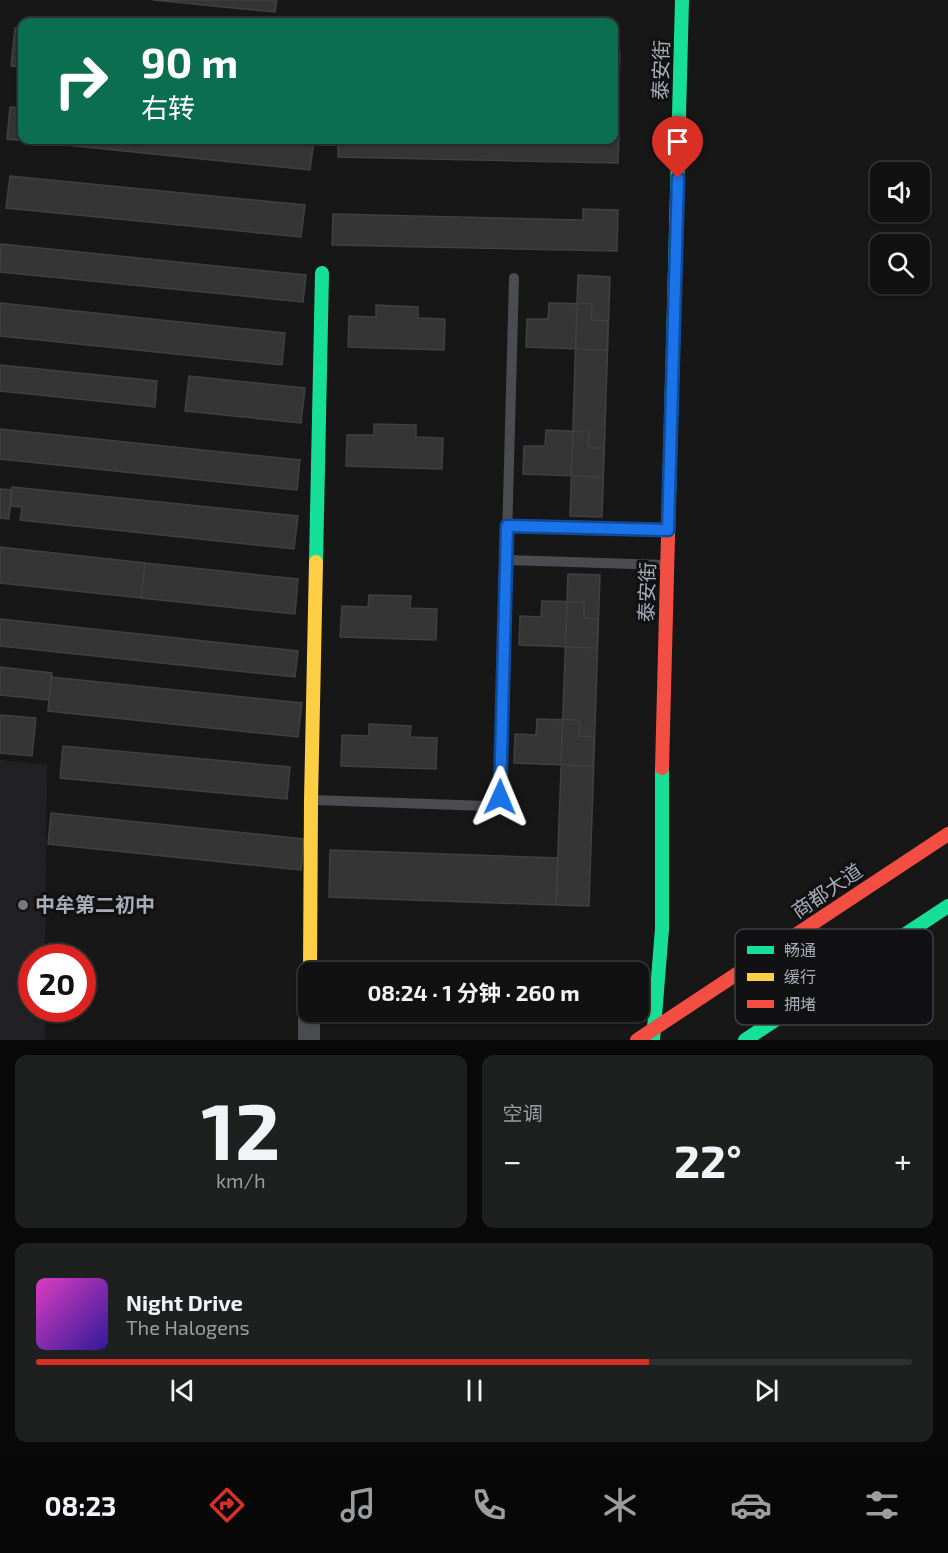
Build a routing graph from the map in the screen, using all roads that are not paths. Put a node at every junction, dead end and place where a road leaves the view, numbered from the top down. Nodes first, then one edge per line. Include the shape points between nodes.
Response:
1 (682, 0) edge
2 (322, 273) dead end
3 (514, 279) dead end
4 (507, 526) junction
5 (668, 530) junction
6 (507, 560) junction
7 (667, 565) junction
8 (311, 800) junction
9 (948, 834) edge
10 (948, 906) edge
11 (808, 929) edge
12 (913, 929) edge
13 (310, 962) edge
14 (735, 978) edge
15 (309, 1022) edge
16 (768, 1025) edge
17 (653, 1034) edge
18 (309, 1040) edge
19 (637, 1040) edge
20 (745, 1040) edge

1 - 5 main road, 泰安街
2 - 8 main road
3 - 4 lane
4 - 5 lane
4 - 6 lane
5 - 7 main road, 泰安街
6 - 7 lane
6 - 8 lane via 500,797 487,806
7 - 17 main road, 泰安街 via 662,929
8 - 13 main road
9 - 11 main road, 商都大道
10 - 12 main road
14 - 17 main road, 商都大道
15 - 18 street
16 - 20 main road
17 - 19 main road, 商都大道

